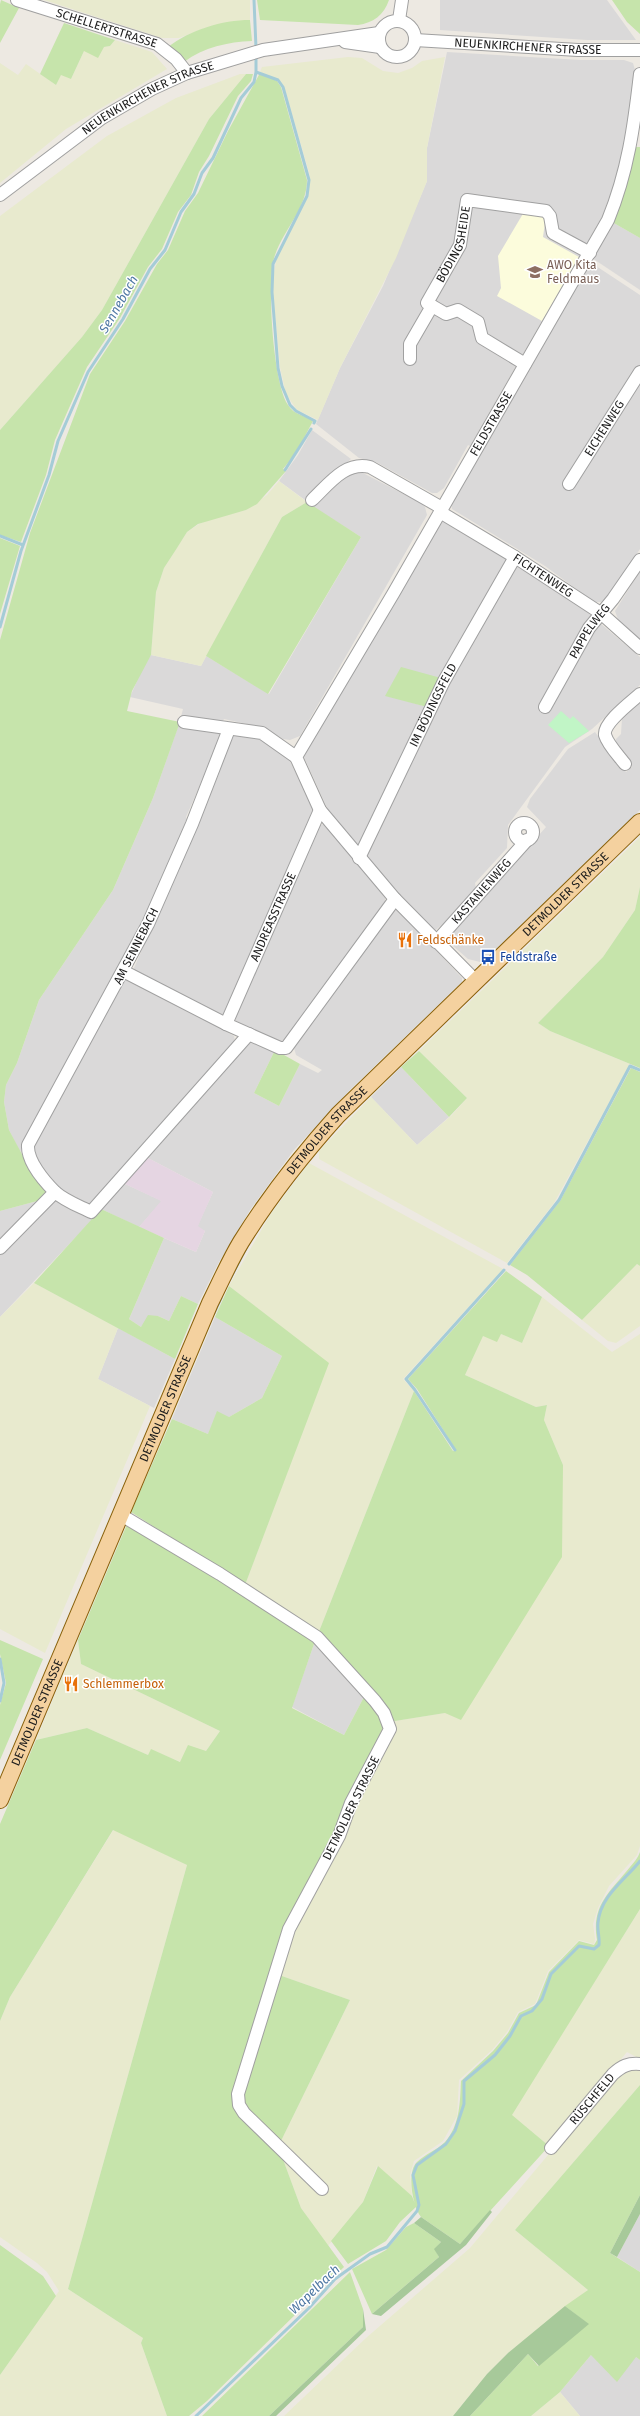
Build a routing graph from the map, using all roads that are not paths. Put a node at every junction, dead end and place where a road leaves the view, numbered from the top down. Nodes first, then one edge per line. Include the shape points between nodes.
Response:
1 (17, 0) edge
2 (402, 0) edge
3 (399, 20) junction
4 (379, 33) junction
5 (415, 40) junction
6 (316, 41) junction
7 (380, 47) junction
8 (640, 50) edge
9 (186, 73) junction
10 (640, 74) edge
11 (0, 195) edge
12 (590, 253) junction
13 (432, 306) junction
14 (410, 359) dead end
15 (526, 364) junction
16 (640, 372) edge
17 (569, 484) dead end
18 (312, 500) dead end
19 (441, 510) junction
20 (515, 557) junction
21 (640, 560) edge
22 (602, 614) junction
23 (640, 648) edge
24 (640, 694) edge
25 (545, 707) dead end
26 (184, 722) dead end
27 (229, 730) junction
28 (296, 756) junction
29 (625, 764) dead end
30 (320, 810) junction
31 (640, 822) edge
32 (527, 840) dead end
33 (359, 858) junction
34 (395, 899) junction
35 (436, 942) junction
36 (124, 971) junction
37 (476, 981) junction
38 (226, 1024) junction
39 (249, 1034) junction
40 (55, 1192) junction
41 (0, 1248) edge
42 (121, 1515) junction
43 (0, 1800) edge
44 (640, 2064) edge
45 (551, 2148) dead end
46 (322, 2188) dead end

1 - 9 street, SCHELLERTSTRASSE via 157,44 176,59
2 - 3 street
3 - 4 street via 387,23
3 - 5 street via 414,31
4 - 6 street, NEUENKIRCHENER STRASSE
4 - 7 street
5 - 7 street via 408,54 400,57 385,54
5 - 8 street, NEUENKIRCHENER STRASSE via 578,50
6 - 7 street, NEUENKIRCHENER STRASSE via 350,42
6 - 9 street, NEUENKIRCHENER STRASSE via 250,53
9 - 11 street, NEUENKIRCHENER STRASSE via 102,118
10 - 12 street, FELDSTRASSE via 633,136 626,170 608,220
12 - 13 street, BÖDINGSHEIDE via 553,233 550,216 546,211 467,200 460,245 427,303
12 - 15 street, FELDSTRASSE
13 - 14 street, BÖDINGSHEIDE via 410,344
13 - 15 street via 446,314 458,310 478,322 482,338
15 - 19 street, FELDSTRASSE
16 - 17 street, EICHENWEG
18 - 19 street, FICHTENWEG via 348,467 359,464 370,467
19 - 20 street, FICHTENWEG
19 - 28 street, FELDSTRASSE
20 - 22 street, FICHTENWEG
20 - 33 street, IM BÖDINGSFELD via 444,681
21 - 22 street, PAPPELWEG
22 - 23 street, FICHTENWEG
22 - 25 street, PAPPELWEG via 589,628
24 - 29 street via 608,724 605,731 606,737
26 - 27 street
27 - 28 street via 262,733
27 - 36 street, AM SENNEBACH via 192,824 148,924
28 - 30 street
30 - 33 street
30 - 38 street, ANDREASSTRASSE
31 - 37 main road, DETMOLDER STRASSE
32 - 35 street, KASTANIENWEG
33 - 34 street
34 - 35 street
34 - 39 street via 291,1044 286,1048 280,1048
35 - 37 street
36 - 38 street
36 - 40 street, AM SENNEBACH via 28,1145 32,1163
37 - 42 main road, DETMOLDER STRASSE via 338,1116 303,1154 264,1206 240,1244 210,1302
38 - 39 street
39 - 40 street, AM SENNEBACH via 91,1212
40 - 41 street
42 - 43 main road, DETMOLDER STRASSE
42 - 46 street, DETMOLDER STRASSE via 220,1574 317,1638 375,1701 388,1721 390,1729 351,1803 339,1836 289,1929 238,2094 239,2105 244,2113
44 - 45 street, RÜSCHFELD via 622,2066 613,2074

